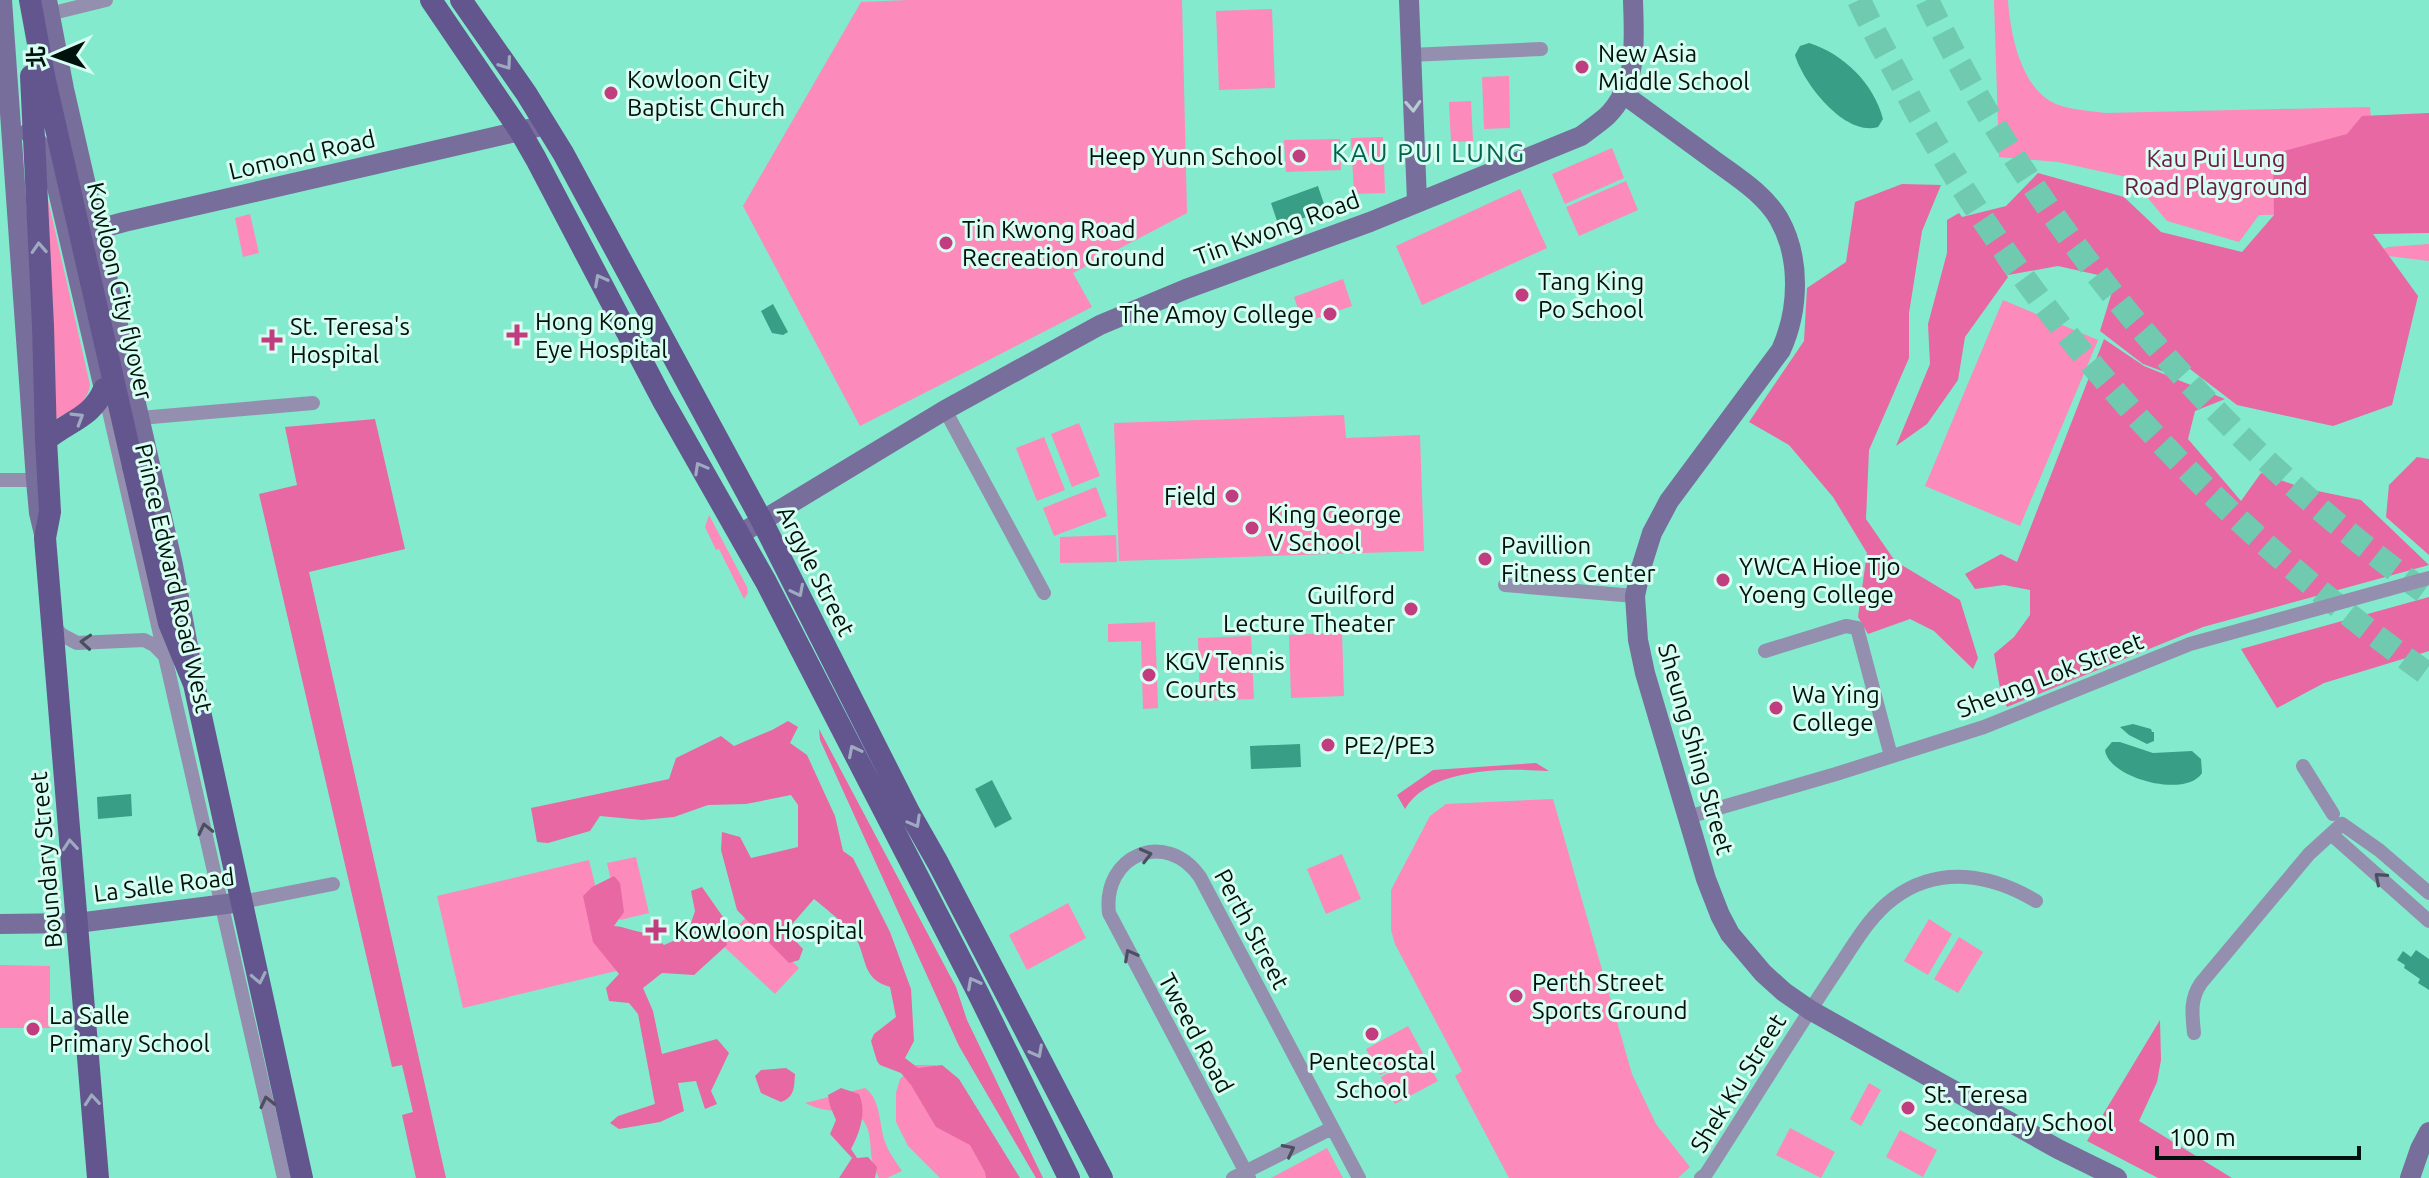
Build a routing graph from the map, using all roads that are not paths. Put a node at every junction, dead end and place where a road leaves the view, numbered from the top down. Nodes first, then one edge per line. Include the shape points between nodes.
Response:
1 (21, 0) edge
2 (30, 0) edge
3 (106, 0) edge
4 (431, 0) edge
5 (461, 0) edge
6 (1409, 0) edge
7 (1633, 0) edge
8 (48, 7) edge
9 (2, 9) edge
10 (1541, 49) dead end
11 (1410, 55) junction
12 (64, 89) junction
13 (1622, 93) junction
14 (11, 111) junction
15 (546, 125) junction
16 (520, 131) junction
17 (30, 133) junction
18 (1417, 201) junction
19 (97, 231) junction
20 (69, 237) junction
21 (104, 389) junction
22 (313, 403) dead end
23 (945, 410) junction
24 (140, 418) junction
25 (46, 440) junction
26 (0, 480) edge
27 (36, 480) junction
28 (762, 521) junction
29 (740, 534) junction
30 (45, 538) junction
31 (2429, 578) edge
32 (1505, 585) dead end
33 (1044, 593) dead end
34 (1635, 596) junction
35 (52, 625) junction
36 (1765, 651) dead end
37 (165, 655) junction
38 (194, 684) junction
39 (1891, 756) junction
40 (2303, 766) dead end
41 (1688, 817) junction
42 (2335, 824) junction
43 (333, 884) dead end
44 (2429, 893) edge
45 (2036, 901) dead end
46 (232, 904) junction
47 (1109, 913) joint
48 (2429, 921) edge
49 (77, 923) junction
50 (0, 924) edge
51 (1810, 1010) junction
52 (2194, 1033) dead end
53 (1332, 1128) junction
54 (2429, 1132) edge
55 (1242, 1176) edge
56 (98, 1178) edge
57 (284, 1178) edge
58 (302, 1178) edge
59 (1069, 1178) edge
60 (1102, 1178) edge
61 (1359, 1178) edge
62 (1701, 1178) edge
63 (2117, 1178) edge
64 (2410, 1178) edge

25 -> 1 main road, bridge via 31,76
2 - 38 main road, Kowloon City flyover, bridge via 169,623
3 - 8 street
4 - 16 main road, Argyle Street
5 -> 15 main road, Argyle Street
6 - 11 street
7 - 13 street, Tin Kwong Road via 1633,66
8 - 12 street, Prince Edward Road West
9 - 14 street
10 - 11 street
11 -> 18 street
12 - 17 street via 59,126 44,135
12 - 19 street, Prince Edward Road West
13 - 18 street, Tin Kwong Road via 1608,115 1581,136
13 - 34 street, Sheung Shing Street via 1771,208 1788,242 1794,294 1781,350 1660,516
14 - 17 street, Prince Edward Road West
14 - 27 street, Boundary Street
15 - 16 street, Lomond Road
15 - 28 main road, Argyle Street
16 - 19 street, Lomond Road
29 -> 16 main road, Argyle Street
17 - 20 street, Prince Edward Road West via 48,156
18 - 23 street, Tin Kwong Road via 1122,314
19 - 20 street, Lomond Road
19 - 24 street, Prince Edward Road West
20 - 21 street, Prince Edward Road West
25 -> 21 main road via 86,415
21 - 37 street, Prince Edward Road West
22 - 24 street
23 - 28 street, Tin Kwong Road
23 - 33 street
24 - 38 street, Prince Edward Road West
25 - 30 main road, Boundary Street via 50,512
26 - 27 street
27 - 30 street, Boundary Street
28 - 29 street, Tin Kwong Road
28 -> 60 main road, Argyle Street
59 -> 29 main road, Argyle Street
30 - 35 main road, Boundary Street
31 - 39 street, Sheung Lok Street via 2190,644 1984,727
32 - 34 street
34 - 41 street, Sheung Shing Street via 1640,654
37 -> 35 street via 144,640 77,643
49 -> 35 main road, Boundary Street
36 - 39 street via 1846,626 1857,628
46 -> 37 street, Prince Edward Road West
38 - 46 main road, Prince Edward Road West
39 - 41 street, Sheung Lok Street
40 - 42 street
41 - 51 street, Sheung Shing Street via 1730,934 1763,973
42 - 44 street via 2379,850
48 -> 42 street
42 - 52 street via 2194,993
43 - 46 street, La Salle Road
45 - 51 street, Shek Ku Street via 1980,878 1936,878 1919,884 1875,914
46 - 49 street, La Salle Road
57 -> 46 street, Prince Edward Road West
46 -> 58 main road, Prince Edward Road West
47 -> 53 street, Perth Street via 1113,878 1129,860 1151,852 1174,855 1194,868
55 -> 47 street, Tweed Road
49 - 50 street, La Salle Road
56 -> 49 main road, Boundary Street
51 - 62 street, Shek Ku Street
51 - 63 street, Sheung Shing Street
55 -> 53 street
53 - 61 street, Perth Street
54 - 64 street

